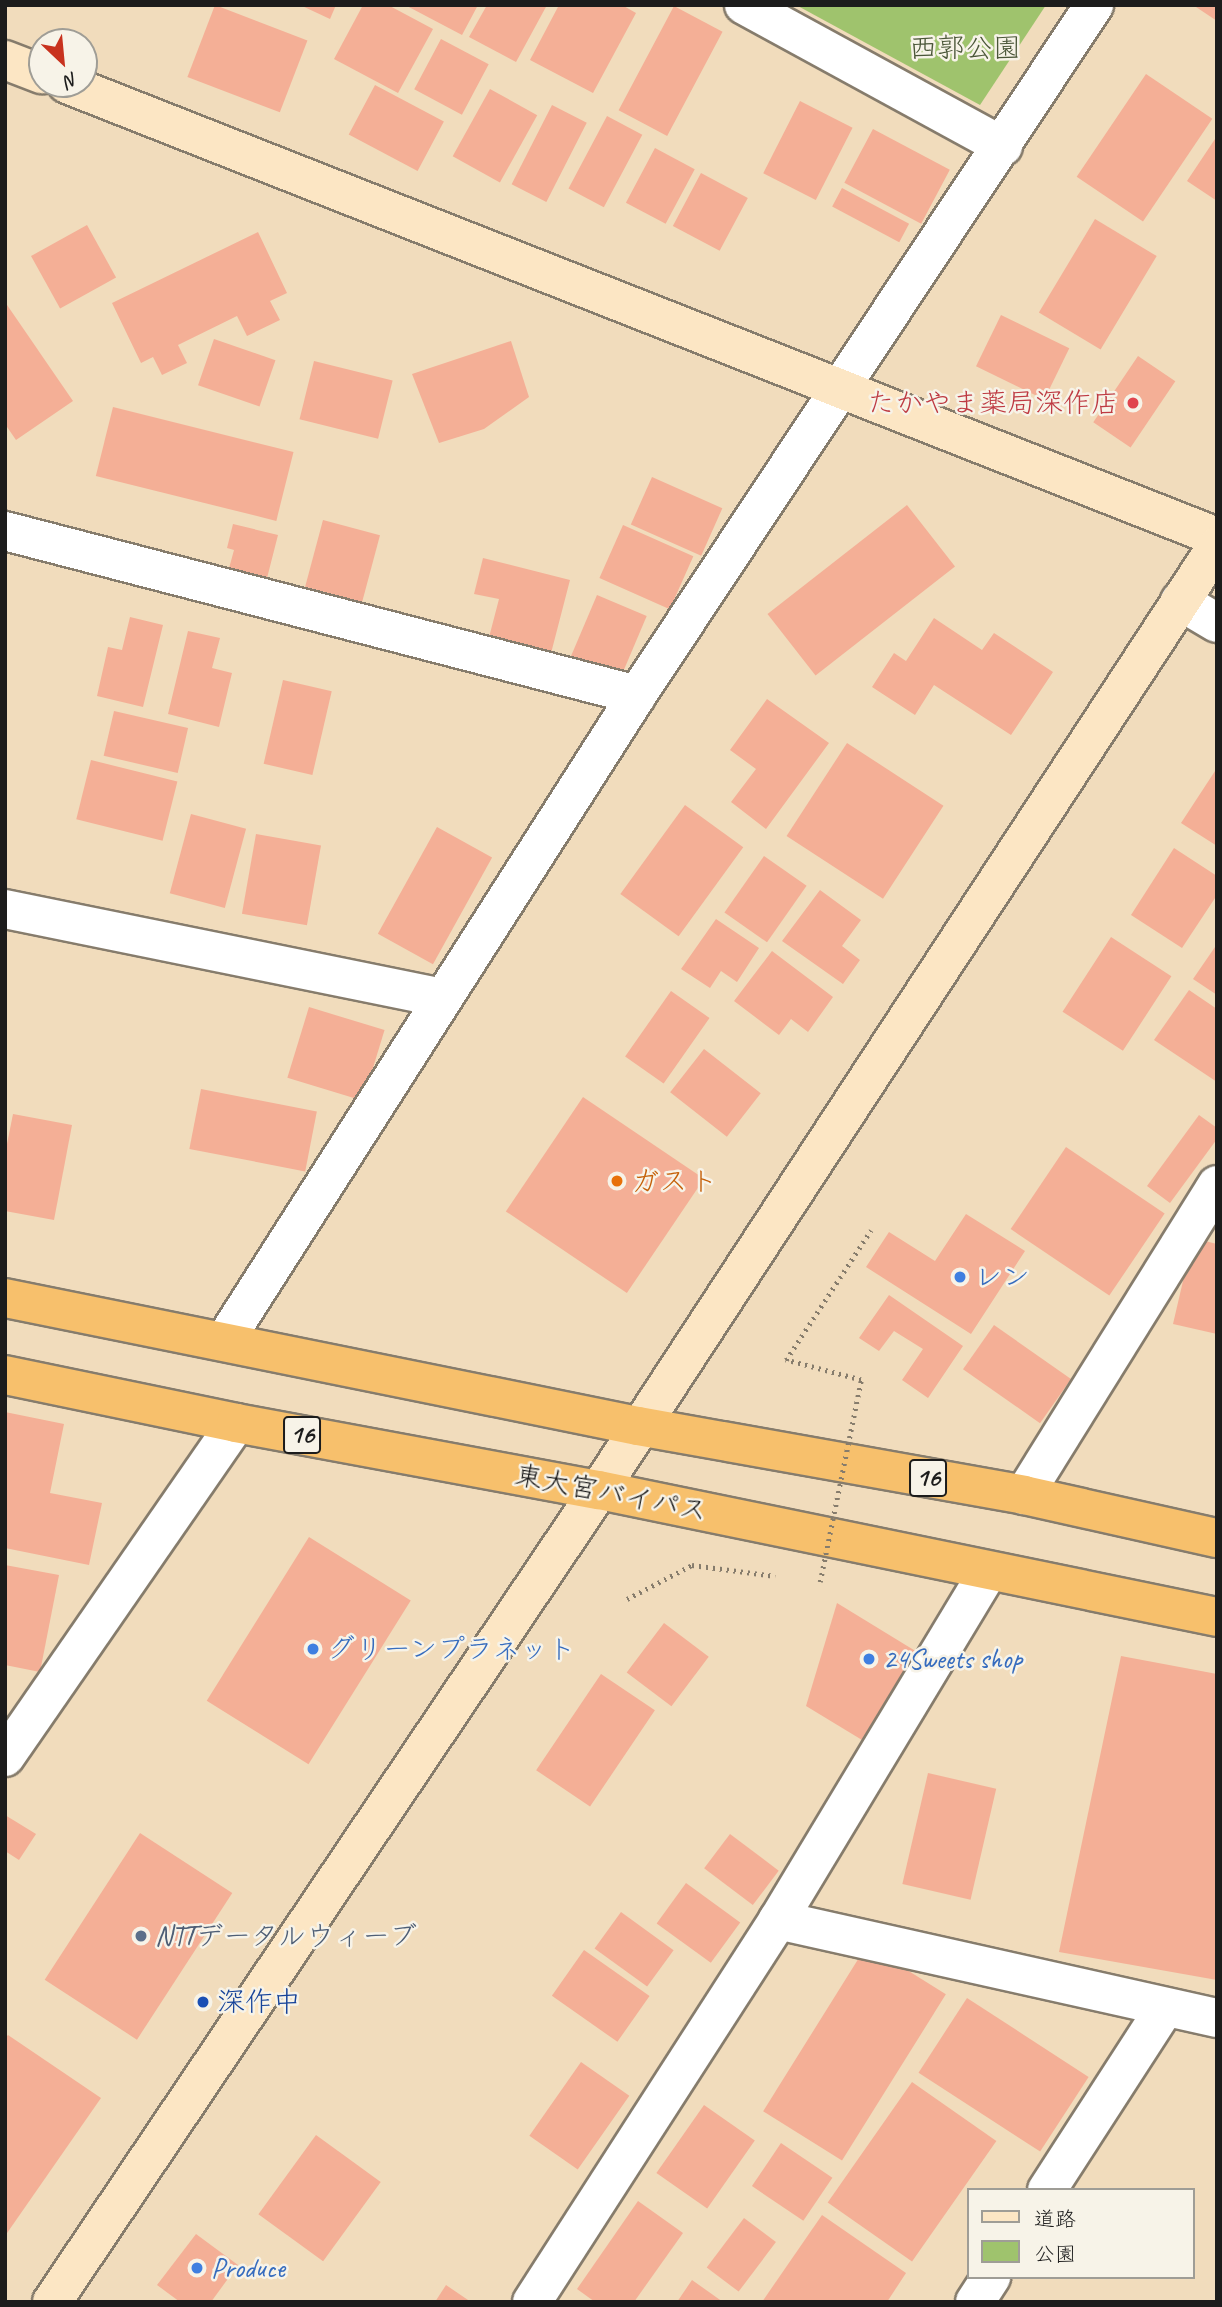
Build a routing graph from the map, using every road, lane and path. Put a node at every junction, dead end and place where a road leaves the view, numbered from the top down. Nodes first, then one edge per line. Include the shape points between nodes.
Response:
1 (744, 5) edge
2 (1094, 5) edge
3 (5, 60) edge
4 (28, 69) edge
5 (98, 96) edge
6 (1003, 146) junction
7 (841, 389) junction
8 (5, 531) edge
9 (1217, 537) edge
10 (1217, 546) edge
11 (1180, 601) junction
12 (1217, 623) edge
13 (637, 695) junction
14 (5, 908) edge
15 (442, 998) junction
16 (1217, 1185) edge
17 (1207, 1220) edge
18 (871, 1230) dead end
19 (5, 1298) edge
20 (225, 1340) junction
21 (5, 1375) edge
22 (236, 1423) junction
23 (638, 1426) junction
24 (599, 1490) junction
25 (1024, 1495) junction
26 (1217, 1538) edge
27 (988, 1572) junction
28 (781, 1577) dead end
29 (807, 1580) dead end
30 (627, 1599) dead end
31 (1217, 1617) edge
32 (10, 1740) edge
33 (778, 1920) junction
34 (1164, 2009) junction
35 (1217, 2018) edge
36 (1048, 2188) edge
37 (990, 2279) edge
38 (52, 2302) edge
39 (532, 2302) edge
40 (975, 2302) edge

1 - 6 street
2 - 6 street
3 - 4 street
5 - 7 street
6 - 7 street
7 - 9 street
7 - 13 street
8 - 13 street
10 - 11 street
11 - 12 street
11 - 23 street
13 - 15 street
14 - 15 street
15 - 20 street
16 - 17 street
17 - 25 street
18 - 29 path, bridge via 786,1360 861,1380 820,1582
19 - 20 highway, 16
20 - 23 highway, 16
21 - 22 highway, 東大宮バイパス / 16
22 - 24 highway, 東大宮バイパス / 16
22 - 32 street
23 - 24 street
23 - 25 highway, 16
24 - 27 highway, 東大宮バイパス / 16
24 - 38 street
25 - 26 highway, 16
27 - 31 highway, 東大宮バイパス / 16
27 - 33 street
28 - 30 path via 692,1565
33 - 34 street
33 - 39 street
34 - 35 street
34 - 36 street
37 - 40 street

